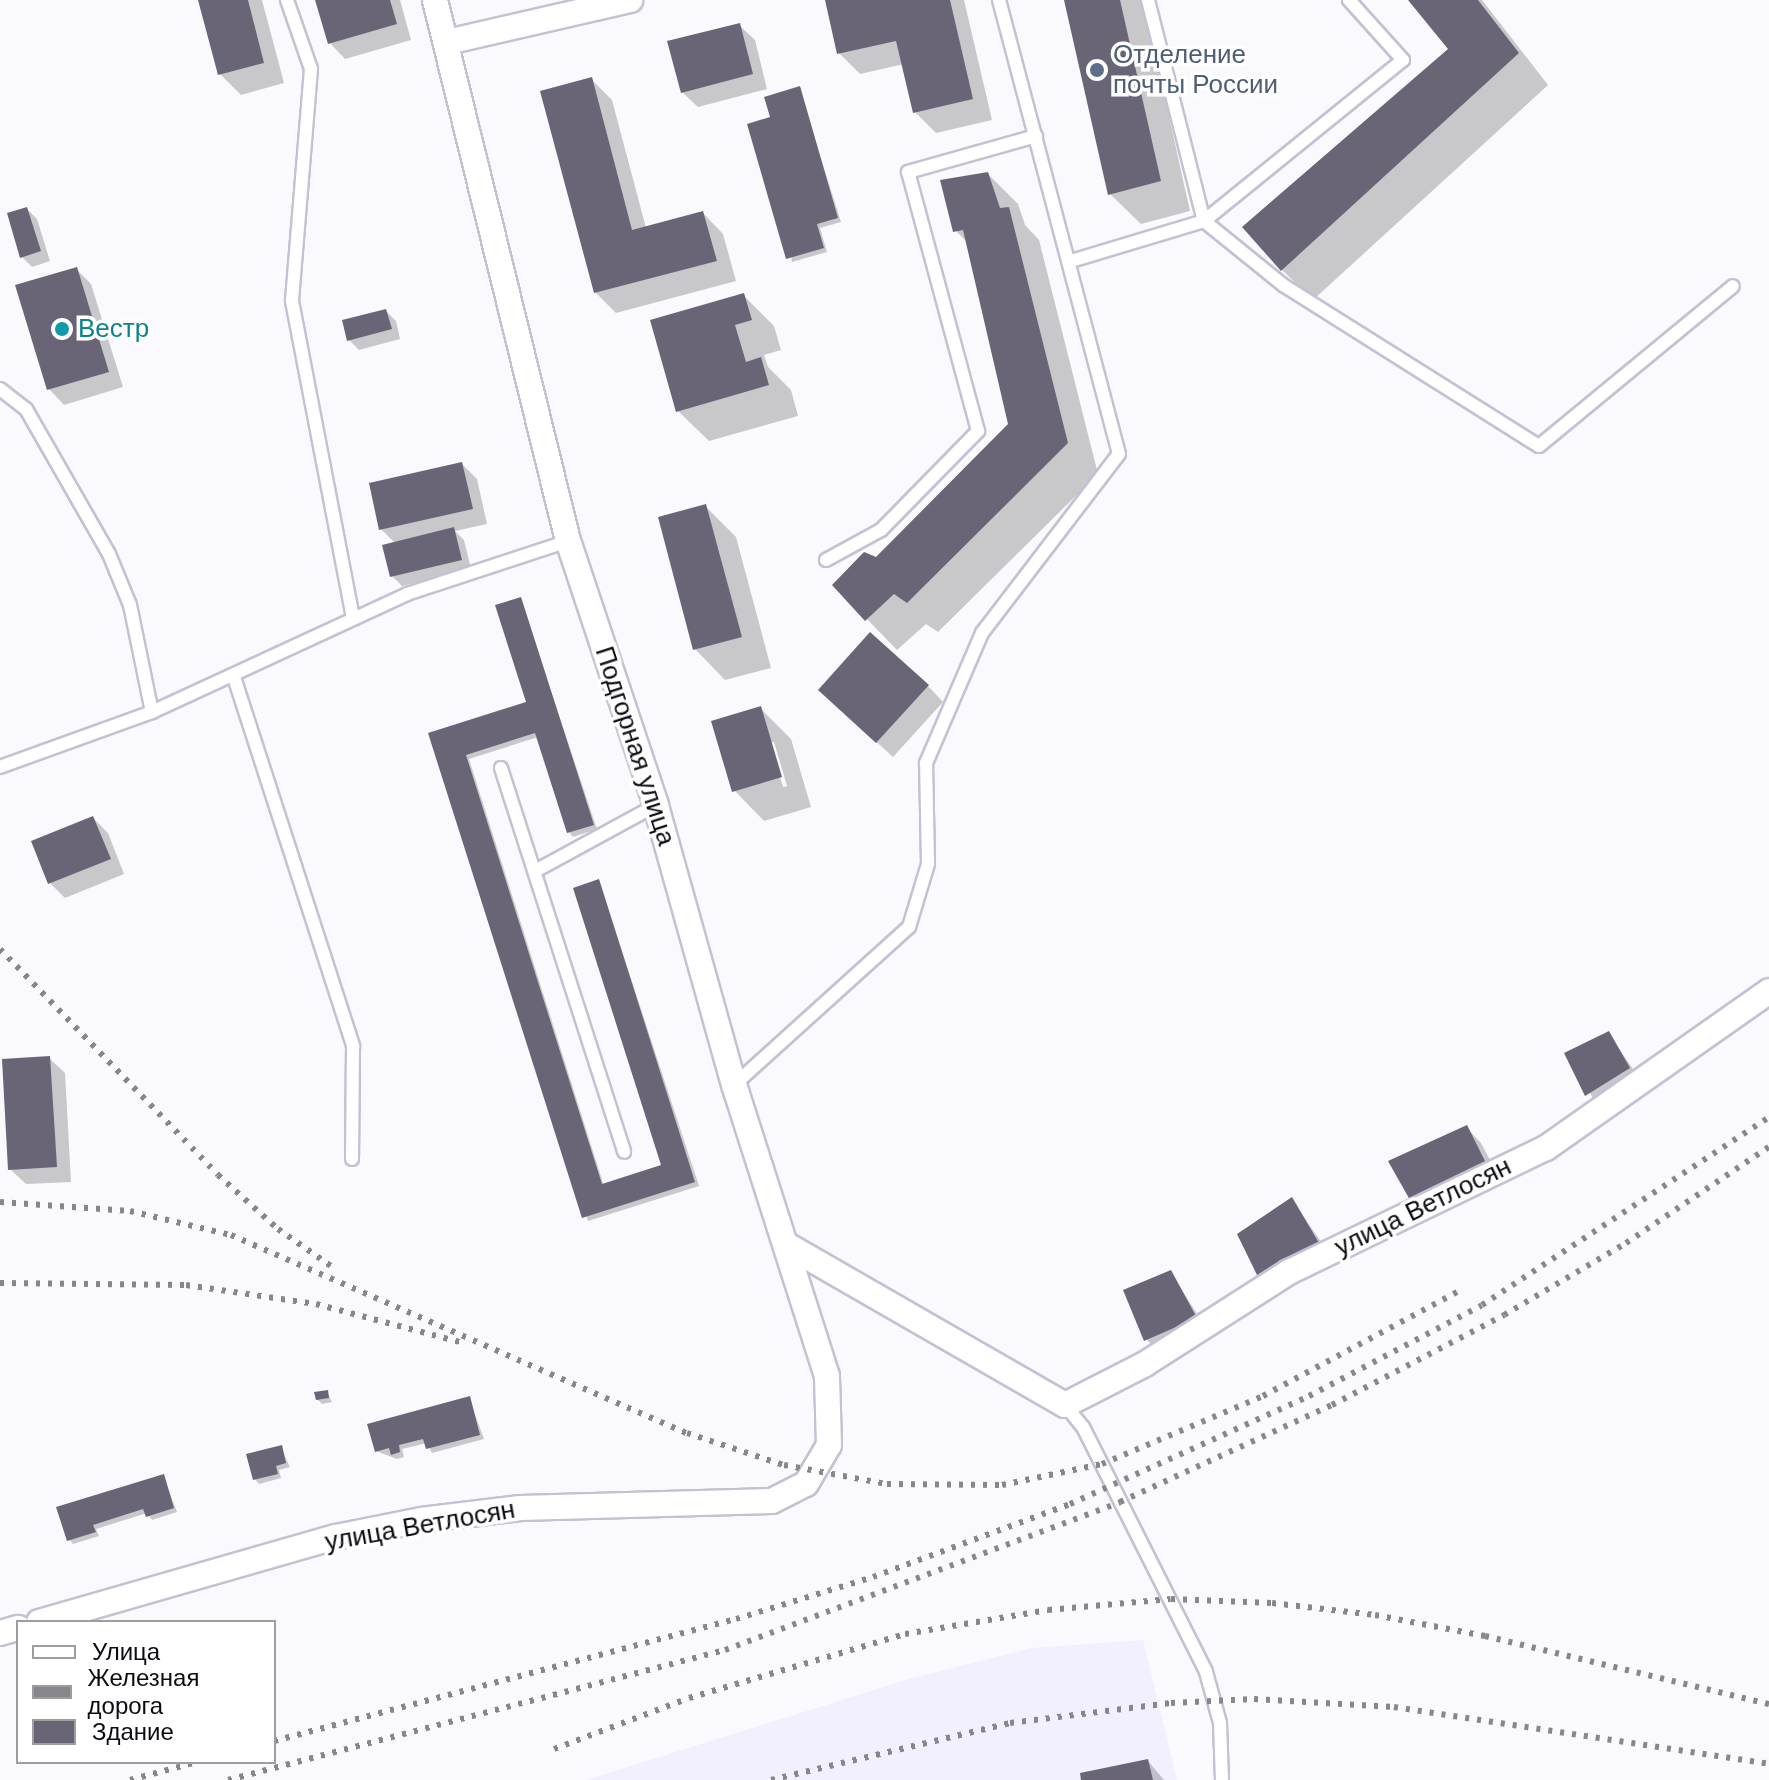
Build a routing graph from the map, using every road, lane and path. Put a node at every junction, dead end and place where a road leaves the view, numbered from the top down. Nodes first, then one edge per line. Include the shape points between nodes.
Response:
1 (287, 0) edge
2 (435, 0) edge
3 (630, 0) edge
4 (999, 0) edge
5 (1148, 0) edge
6 (1349, 0) edge
7 (447, 42) junction
8 (1036, 136) junction
9 (1204, 221) junction
10 (1071, 261) junction
11 (1733, 286) dead end
12 (0, 389) edge
13 (568, 541) junction
14 (826, 560) dead end
15 (353, 617) junction
16 (234, 677) junction
17 (152, 712) junction
18 (0, 767) edge
19 (501, 768) dead end
20 (656, 805) junction
21 (537, 870) junction
22 (1769, 991) edge
23 (734, 1085) junction
24 (624, 1152) dead end
25 (352, 1159) dead end
26 (785, 1244) junction
27 (1065, 1405) junction
28 (806, 1484) joint
29 (46, 1620) edge
30 (1222, 1780) edge

1 - 15 lane via 311,69 292,301
2 - 7 street, Подгорная улица
3 - 7 street
4 - 8 lane
5 - 9 lane
6 - 9 lane via 1403,60
7 - 13 street, Подгорная улица
8 - 10 lane
8 - 14 lane via 908,172 978,431 881,530
9 - 10 lane
9 - 11 lane via 1283,285 1539,446
10 - 23 lane via 1119,454 982,633 926,763 928,864 909,927
12 - 17 lane via 26,409 109,554 130,605
13 - 15 lane via 454,577
13 - 20 street, Подгорная улица
15 - 16 lane
16 - 17 lane
16 - 25 lane via 353,1046
17 - 18 lane
19 - 21 lane
20 - 21 lane
20 - 23 street, Подгорная улица
21 - 24 lane
22 - 27 street, улица Ветлосян via 1546,1148 1289,1272 1145,1364
23 - 26 street, Подгорная улица
26 - 27 street
26 - 28 street, Подгорная улица via 827,1376 832,1413 829,1445
27 - 30 lane via 1083,1427 1206,1672 1220,1723
28 - 29 street, улица Ветлосян via 785,1497 756,1504 520,1508 421,1520 336,1537

